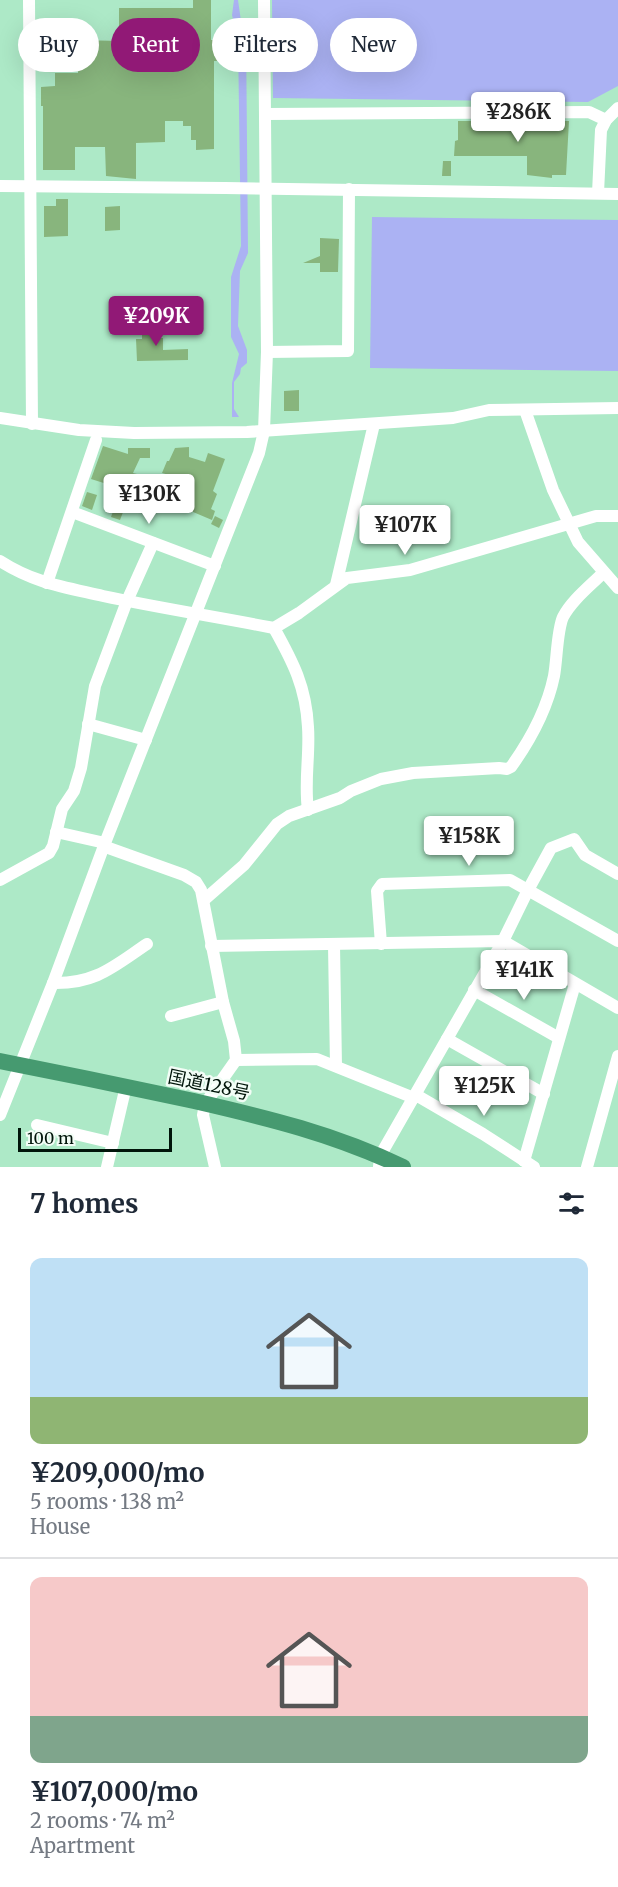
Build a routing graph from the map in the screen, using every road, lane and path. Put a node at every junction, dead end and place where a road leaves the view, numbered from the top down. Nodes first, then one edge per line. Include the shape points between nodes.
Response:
1 (29, 0) edge
2 (264, 0) edge
3 (618, 108) edge
4 (265, 114) junction
5 (606, 120) junction
6 (0, 186) edge
7 (30, 186) junction
8 (265, 188) junction
9 (349, 189) junction
10 (598, 193) junction
11 (618, 194) edge
12 (267, 352) junction
13 (618, 408) edge
14 (525, 410) junction
15 (0, 418) edge
16 (32, 424) junction
17 (374, 424) junction
18 (264, 431) junction
19 (96, 440) dead end
20 (72, 512) junction
21 (618, 516) edge
22 (571, 524) junction
23 (153, 543) junction
24 (0, 561) edge
25 (215, 566) junction
26 (603, 573) junction
27 (47, 583) junction
28 (336, 585) junction
29 (618, 588) edge
30 (128, 601) junction
31 (197, 613) junction
32 (274, 628) junction
33 (88, 724) junction
34 (146, 740) junction
35 (308, 810) junction
36 (57, 832) junction
37 (104, 845) junction
38 (618, 874) edge
39 (0, 880) edge
40 (528, 890) junction
41 (204, 900) junction
42 (618, 941) edge
43 (502, 942) junction
44 (147, 944) dead end
45 (381, 944) junction
46 (334, 945) junction
47 (211, 946) junction
48 (53, 983) junction
49 (575, 984) junction
50 (474, 990) junction
51 (223, 1002) junction
52 (618, 1008) edge
53 (171, 1016) dead end
54 (559, 1038) junction
55 (447, 1039) junction
56 (618, 1056) edge
57 (236, 1060) junction
58 (0, 1061) edge
59 (19, 1065) junction
60 (336, 1066) junction
61 (126, 1086) junction
62 (544, 1094) junction
63 (415, 1096) junction
64 (205, 1104) junction
65 (0, 1115) edge
66 (37, 1125) dead end
67 (112, 1143) junction
68 (379, 1161) edge
69 (529, 1164) edge
70 (107, 1167) edge
71 (215, 1167) edge
72 (403, 1167) edge
73 (587, 1167) edge

1 - 7 street
2 - 4 street
3 - 5 street
4 - 5 street via 589,112
4 - 8 street
5 - 10 street via 601,130
6 - 7 street
7 - 8 street
7 - 16 street
8 - 9 street
8 - 12 street
9 - 10 street
9 - 12 street via 348,351
10 - 11 street
12 - 18 street
13 - 14 street
14 - 17 street via 489,410 453,418
14 - 22 street via 553,490
15 - 16 street
16 - 18 street via 134,433
17 - 18 street
17 - 28 street
18 - 25 street
19 - 20 street
20 - 23 street
20 - 27 street
21 - 22 street via 596,516
22 - 26 street via 578,542
22 - 28 street via 410,570 347,578
23 - 25 street
23 - 30 street
24 - 27 street
25 - 31 street
26 - 29 street
26 - 35 street via 562,619 554,677 541,715 530,740 511,766 381,778
27 - 30 street
28 - 32 street
30 - 31 street
30 - 33 street via 95,686
31 - 32 street
31 - 34 street
32 - 35 street via 303,687 308,728
33 - 34 street
33 - 36 street via 81,768 74,791 62,809
34 - 37 street
35 - 41 street via 277,824 244,865
36 - 37 street
36 - 39 street via 48,854
37 - 41 street via 184,875 196,882
37 - 48 street
38 - 40 street via 585,855 574,839 551,848
40 - 42 street
40 - 43 street
40 - 45 street via 510,880 382,884 377,891
41 - 47 street
43 - 45 street
43 - 49 street
43 - 50 street
44 - 48 street via 98,977
45 - 46 street
46 - 47 street
46 - 60 street
47 - 51 street
48 - 59 street
49 - 52 street
49 - 54 street
50 - 54 street
50 - 55 street
51 - 53 street
51 - 57 street
54 - 62 street
55 - 62 street
55 - 63 street
56 - 73 street
57 - 60 street via 317,1059
57 - 64 street
58 - 59 highway, 国道128号
59 - 61 highway, 国道128号
59 - 65 street
60 - 63 street
61 - 64 highway, 国道128号
61 - 67 street
62 - 69 street
63 - 68 street
63 - 69 street
64 - 68 highway, 国道128号 via 297,1125
64 - 71 street via 203,1114
66 - 67 street
67 - 70 street
68 - 72 highway, 国道128号

